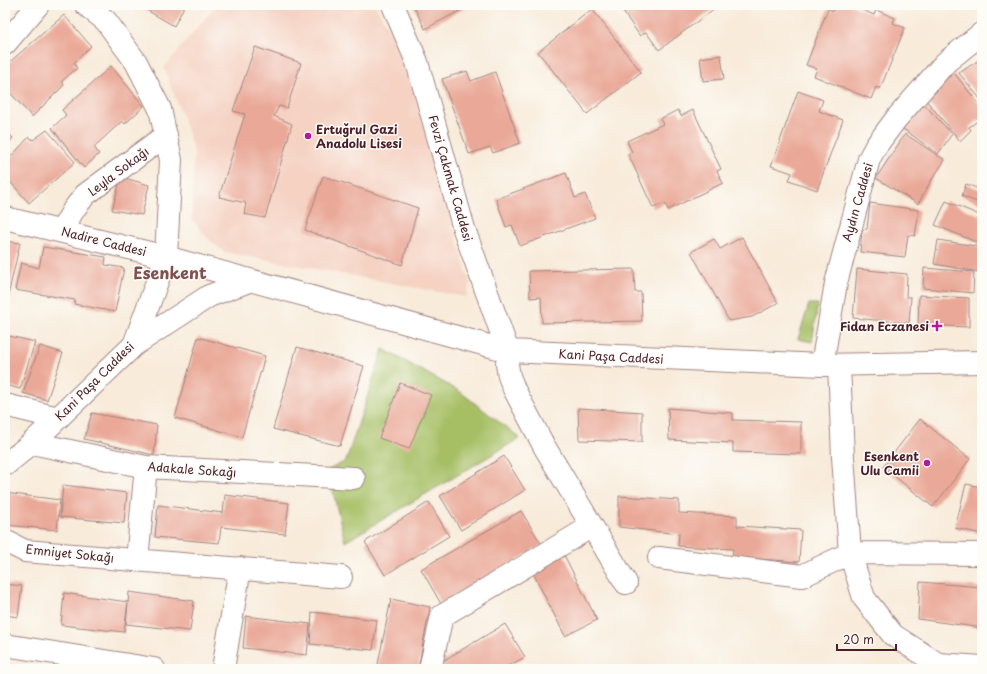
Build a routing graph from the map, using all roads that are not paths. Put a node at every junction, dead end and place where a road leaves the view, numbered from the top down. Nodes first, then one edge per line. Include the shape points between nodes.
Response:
1 (38, 5) edge
2 (86, 5) edge
3 (393, 5) edge
4 (982, 33) edge
5 (5, 44) edge
6 (166, 135) junction
7 (5, 218) edge
8 (62, 230) junction
9 (166, 256) junction
10 (249, 281) junction
11 (134, 345) junction
12 (508, 351) junction
13 (982, 362) edge
14 (830, 365) junction
15 (5, 405) edge
16 (58, 418) junction
17 (32, 443) junction
18 (5, 465) edge
19 (146, 467) junction
20 (354, 478) dead end
21 (592, 526) junction
22 (5, 541) edge
23 (850, 553) junction
24 (982, 554) edge
25 (659, 558) dead end
26 (137, 560) junction
27 (240, 568) junction
28 (341, 576) dead end
29 (626, 582) dead end
30 (5, 645) edge
31 (982, 667) edge
32 (154, 669) edge
33 (223, 669) edge
34 (430, 669) edge

1 - 5 street
2 - 6 street, Kani Paşa Caddesi via 106,21 136,62 160,109
3 - 12 street, Fevzi Çakmak Caddesi via 417,62 464,229
4 - 14 street, Aydın Caddesi via 945,64 896,119 868,160 836,282
6 - 8 street, Leyla Sokağı via 85,195
6 - 9 street, Kani Paşa Caddesi via 171,160
7 - 8 street, Nadire Caddesi
8 - 9 street, Nadire Caddesi
9 - 10 street, Nadire Caddesi
9 - 11 street, Kani Paşa Caddesi
10 - 11 street via 209,296
10 - 12 street, Kani Paşa Caddesi
11 - 16 street, Kani Paşa Caddesi
12 - 14 street, Kani Paşa Caddesi
12 - 21 street, Fevzi Çakmak Caddesi via 507,364 514,389 544,446
13 - 14 street, Kani Paşa Caddesi
14 - 23 street, Aydın Caddesi via 843,457
15 - 16 street
16 - 17 street, Kani Paşa Caddesi
17 - 18 street, Kani Paşa Caddesi
17 - 19 street, Adakale Sokağı
19 - 20 street, Adakale Sokağı
19 - 26 street
21 - 29 street, Fevzi Çakmak Caddesi
21 - 34 street via 442,616
22 - 26 street, Emniyet Sokağı via 25,551
23 - 24 street
23 - 25 street via 802,576
23 - 31 street, Aydın Caddesi via 864,598 893,635 938,664
26 - 27 street, Emniyet Sokağı
27 - 28 street, Emniyet Sokağı
27 - 33 street
30 - 32 street

